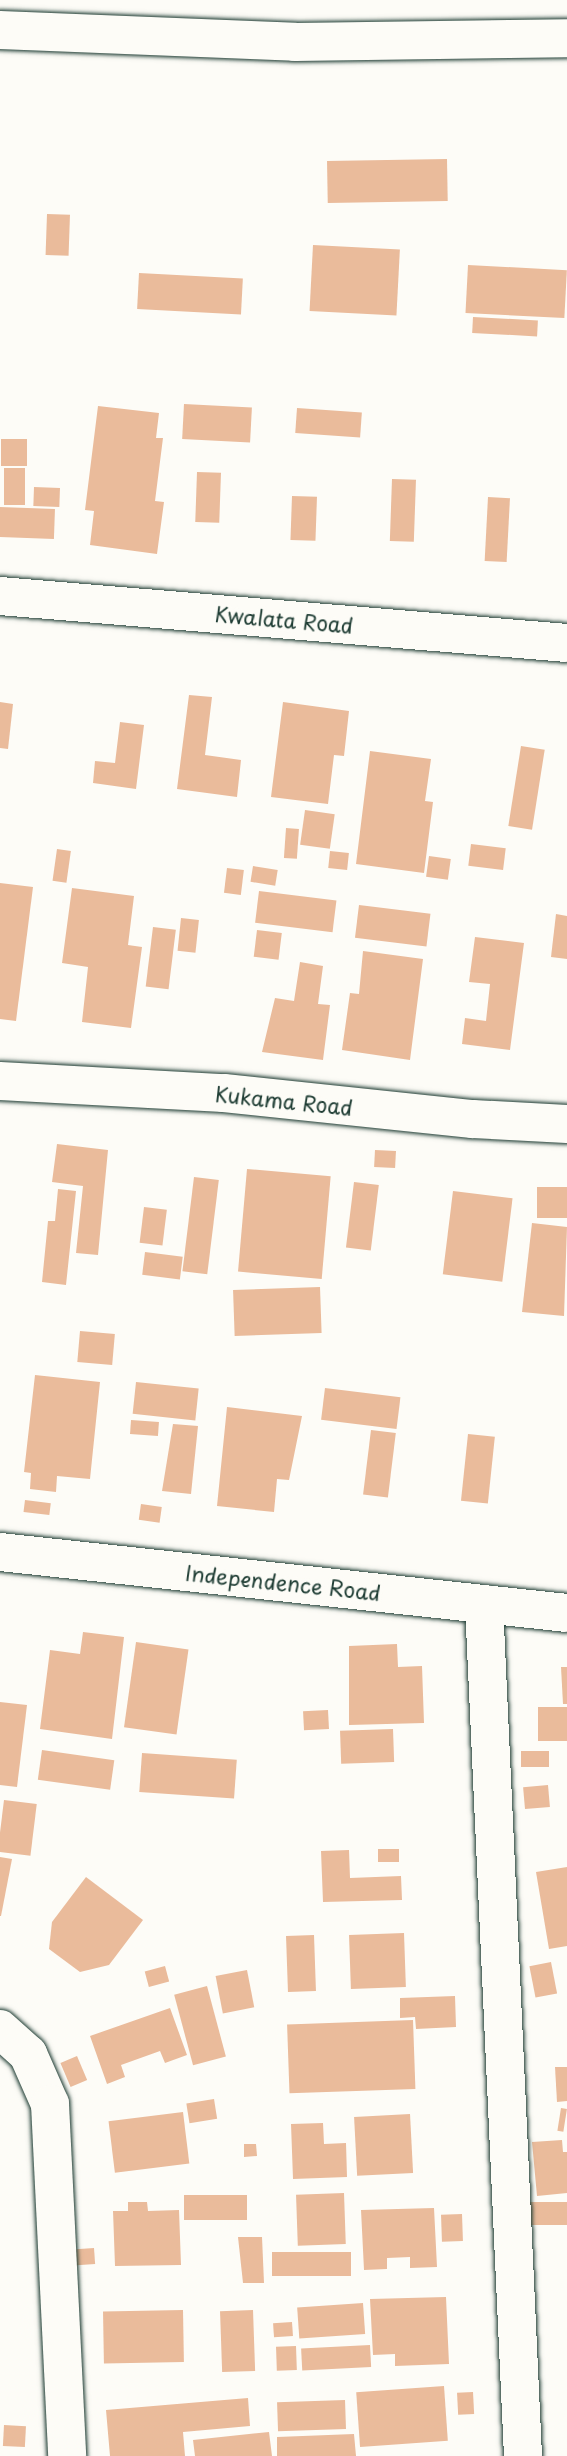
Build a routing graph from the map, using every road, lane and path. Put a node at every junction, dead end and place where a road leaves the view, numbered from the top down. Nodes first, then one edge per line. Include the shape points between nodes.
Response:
1 (0, 30) edge
2 (567, 38) edge
3 (0, 596) edge
4 (567, 643) edge
5 (0, 1081) edge
6 (567, 1124) edge
7 (0, 1552) edge
8 (484, 1604) junction
9 (567, 1613) edge
10 (0, 2029) edge
11 (67, 2456) edge
12 (523, 2456) edge

1 - 2 street via 295,42
3 - 4 street, Kwalata Road
5 - 6 street, Kukama Road via 224,1093
7 - 8 street, Independence Road
8 - 9 street, Independence Road
8 - 12 street
10 - 11 street via 28,2054 50,2104

